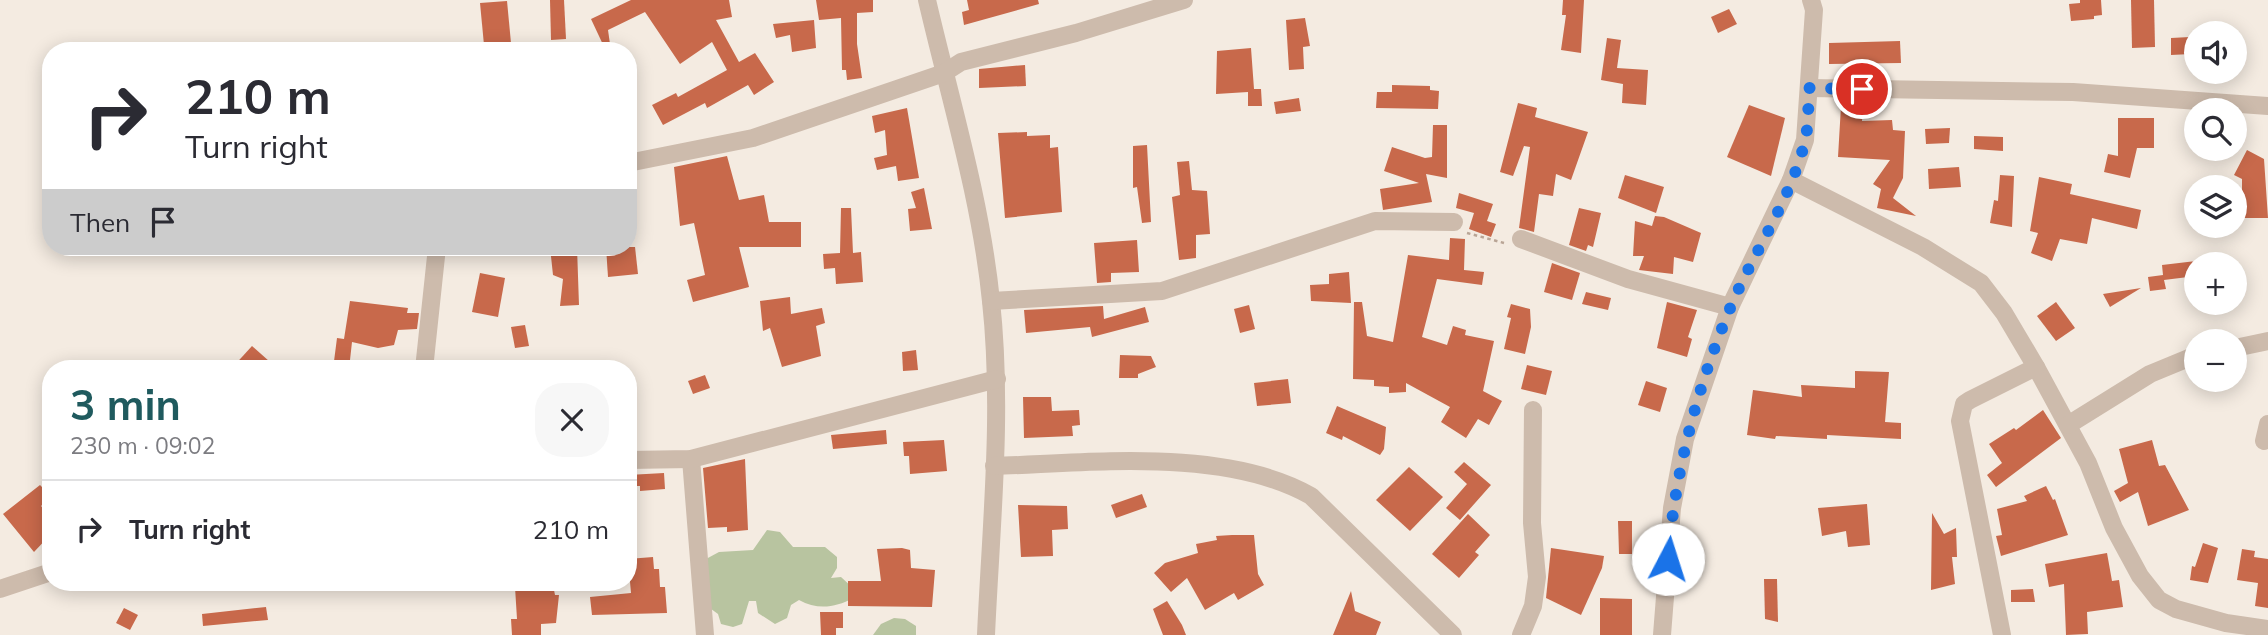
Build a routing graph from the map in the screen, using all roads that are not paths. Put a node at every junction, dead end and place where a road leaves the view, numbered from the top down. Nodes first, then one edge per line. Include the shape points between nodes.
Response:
1 (927, 0) edge
2 (1184, 0) edge
3 (1811, 0) edge
4 (944, 73) junction
5 (1809, 88) junction
6 (2268, 106) edge
7 (637, 161) edge
8 (1791, 180) junction
9 (1454, 222) road end
10 (1521, 239) road end
11 (436, 256) edge
12 (991, 301) junction
13 (1730, 307) junction
14 (2268, 341) edge
15 (2247, 345) edge
16 (425, 360) edge
17 (2184, 360) edge
18 (2036, 367) junction
19 (996, 379) junction
20 (1532, 410) dead end
21 (2068, 425) junction
22 (691, 459) junction
23 (637, 460) edge
24 (994, 466) junction
25 (42, 575) edge
26 (0, 589) edge
27 (2268, 632) edge
28 (705, 635) edge
29 (986, 635) edge
30 (1453, 635) edge
31 (1521, 635) edge
32 (1662, 635) edge
33 (2002, 635) edge

1 - 4 street
2 - 4 street via 961,62
3 - 5 street
4 - 7 street via 754,138
4 - 12 street via 974,201
5 - 6 street via 2073,92
5 - 8 street via 1805,140
8 - 13 street
8 - 18 street via 1923,247 1981,283
9 - 12 street via 1375,221 1162,291
10 - 13 street via 1628,279
11 - 16 street
12 - 19 street
13 - 32 street via 1685,439 1672,508
14 - 15 street
17 - 21 street via 2150,374
18 - 21 street
18 - 33 street via 1964,404 1960,421
19 - 22 street
19 - 24 street
20 - 31 street via 1537,577 1533,606
21 - 27 street via 2114,528 2159,600 2176,609
22 - 23 street
22 - 28 street
24 - 29 street
24 - 30 street via 1195,464 1284,481 1311,496
25 - 26 street

